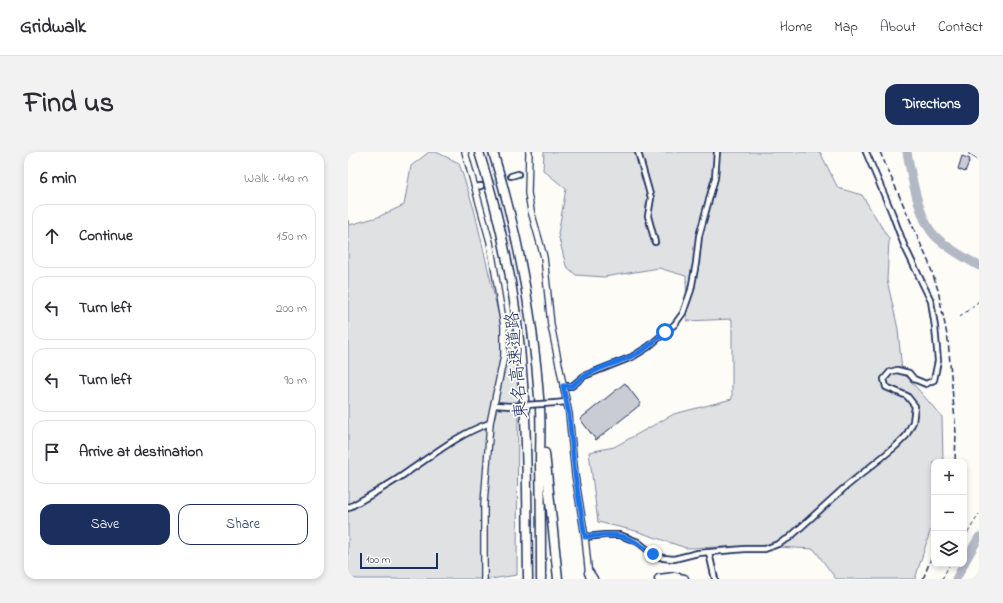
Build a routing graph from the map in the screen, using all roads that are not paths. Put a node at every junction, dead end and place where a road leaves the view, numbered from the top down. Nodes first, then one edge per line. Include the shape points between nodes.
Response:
1 (465, 152) edge
2 (479, 152) edge
3 (493, 152) edge
4 (529, 152) edge
5 (638, 152) edge
6 (717, 152) edge
7 (866, 152) edge
8 (972, 152) edge
9 (979, 156) edge
10 (518, 174) dead end
11 (511, 176) tunnel mouth
12 (655, 242) dead end
13 (563, 386) junction
14 (566, 402) junction
15 (494, 405) junction
16 (540, 410) junction
17 (490, 423) junction
18 (348, 508) edge
19 (527, 516) junction
20 (585, 537) junction
21 (709, 552) junction
22 (590, 577) edge
23 (484, 579) edge
24 (522, 579) edge
25 (528, 579) edge
26 (541, 579) edge
27 (558, 579) edge
28 (659, 579) edge
29 (684, 579) edge
30 (715, 579) edge

1 - 15 street via 478,186 504,326 504,356
2 - 19 highway, 東名高速道路 via 504,247 519,341 526,434
3 - 16 highway, 東名高速道路 via 521,260
4 - 13 street via 528,193 544,256 551,325
5 - 12 street via 651,198 648,216
6 - 13 street via 715,178 699,236 691,290 684,313 648,347 592,372 572,386
7 - 21 street via 930,301 938,361 934,380 926,384 909,373 897,370 890,372 884,379 886,387 907,396 915,406 913,422 906,436 789,538 765,549
8 - 9 street
10 - 11 street
13 - 14 street
14 - 15 street, bridge
14 - 20 street
15 - 17 street
16 - 26 highway, 東名高速道路
16 - 27 highway
17 - 18 street via 465,434
17 - 23 street via 484,504
19 - 24 highway
19 - 25 highway, 東名高速道路
20 - 21 street via 620,535 638,542 653,554 663,558 674,559
20 - 22 street
21 - 30 street
28 - 29 highway

